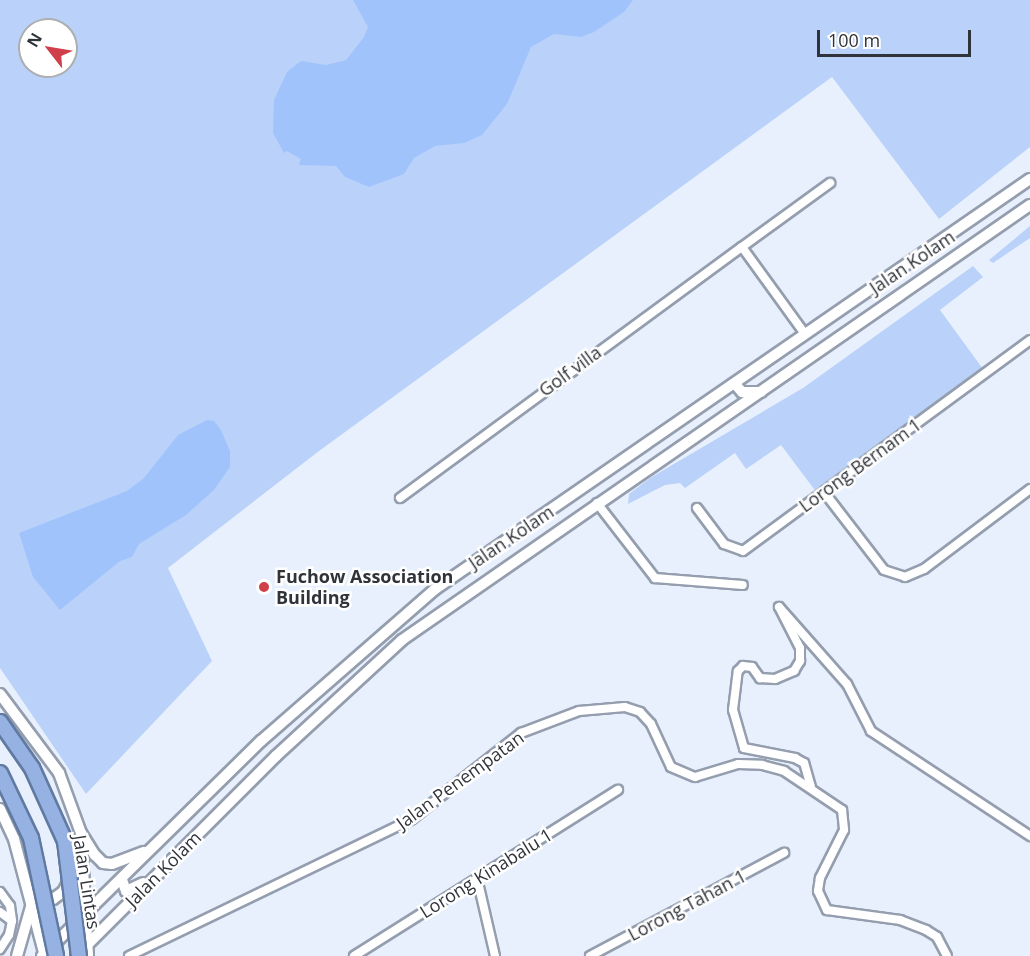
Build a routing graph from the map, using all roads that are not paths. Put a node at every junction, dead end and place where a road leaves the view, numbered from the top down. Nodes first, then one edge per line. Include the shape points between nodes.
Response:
1 (1030, 179) edge
2 (830, 183) dead end
3 (1030, 205) edge
4 (742, 247) junction
5 (805, 334) junction
6 (1030, 340) edge
7 (735, 384) junction
8 (761, 392) junction
9 (1030, 489) edge
10 (824, 492) junction
11 (400, 498) dead end
12 (597, 503) junction
13 (697, 508) dead end
14 (743, 585) dead end
15 (0, 694) edge
16 (0, 722) edge
17 (0, 773) edge
18 (812, 787) junction
19 (618, 790) dead end
20 (0, 809) edge
21 (81, 833) junction
22 (166, 836) junction
23 (1030, 836) edge
24 (81, 853) junction
25 (784, 853) dead end
26 (20, 860) junction
27 (159, 873) junction
28 (477, 879) junction
29 (122, 880) junction
30 (0, 892) edge
31 (31, 907) junction
32 (0, 912) edge
33 (86, 916) junction
34 (12, 921) junction
35 (371, 945) junction
36 (0, 949) edge
37 (83, 953) edge
38 (149, 953) edge
39 (47, 955) edge
40 (17, 956) edge
41 (129, 956) edge
42 (354, 956) edge
43 (374, 956) edge
44 (495, 956) edge
45 (590, 956) edge
46 (947, 956) edge

1 - 5 main road, Jalan Kolam
2 - 4 street, Golf villa
3 - 8 main road, Jalan Kolam
4 - 5 street
4 - 11 street, Golf villa
5 - 7 main road, Jalan Kolam
6 - 10 street, Lorong Bernam 1
7 - 8 main road via 742,392
7 - 22 main road, Jalan Kolam via 417,603 261,741
8 - 12 main road, Jalan Kolam
9 - 10 street via 924,569 905,577 884,570
10 - 13 street, Lorong Bernam 1 via 743,551 724,544
12 - 14 street via 655,578
12 - 27 main road, Jalan Kolam via 402,640 276,756
15 - 21 main road via 58,773
16 - 37 highway, Jalan Lintas, bridge via 32,768 65,842
17 - 39 highway, bridge via 31,838
18 - 23 street via 809,772 795,758 744,748 733,710 738,671 743,666 752,667 760,678 775,679 794,671 800,661 800,648 780,607 847,684 871,731
18 - 38 street, Jalan Penempatan via 784,771 762,765 738,764 695,777 671,767 651,724 640,712 625,707 579,711 521,733 412,819 373,841
18 - 46 street, Jalan Penempatan via 842,810 844,830 820,878 818,891 827,910 900,920 938,937
19 - 28 street, Lorong Kinabalu 1
20 - 26 main road
21 - 22 main road via 94,855 102,863 112,864 135,858
21 - 24 main road, Jalan Lintas
22 - 29 main road, Jalan Kolam
24 - 26 main road via 63,892 54,899 38,894
24 - 33 main road, Jalan Lintas
25 - 45 street, Lorong Tahan 1
26 - 31 main road
27 - 29 main road via 131,890 122,889
27 - 37 main road, Jalan Kolam
28 - 35 street, Lorong Kinabalu 1
28 - 44 street
29 - 33 main road, Jalan Kolam
30 - 34 street via 10,906
31 - 39 main road
31 - 40 main road
32 - 34 street
33 - 37 main road, Jalan Lintas
33 - 39 main road, Jalan Kolam
34 - 36 street
35 - 42 street, Lorong Kinabalu 1
35 - 43 street
38 - 41 street, Jalan Penempatan

